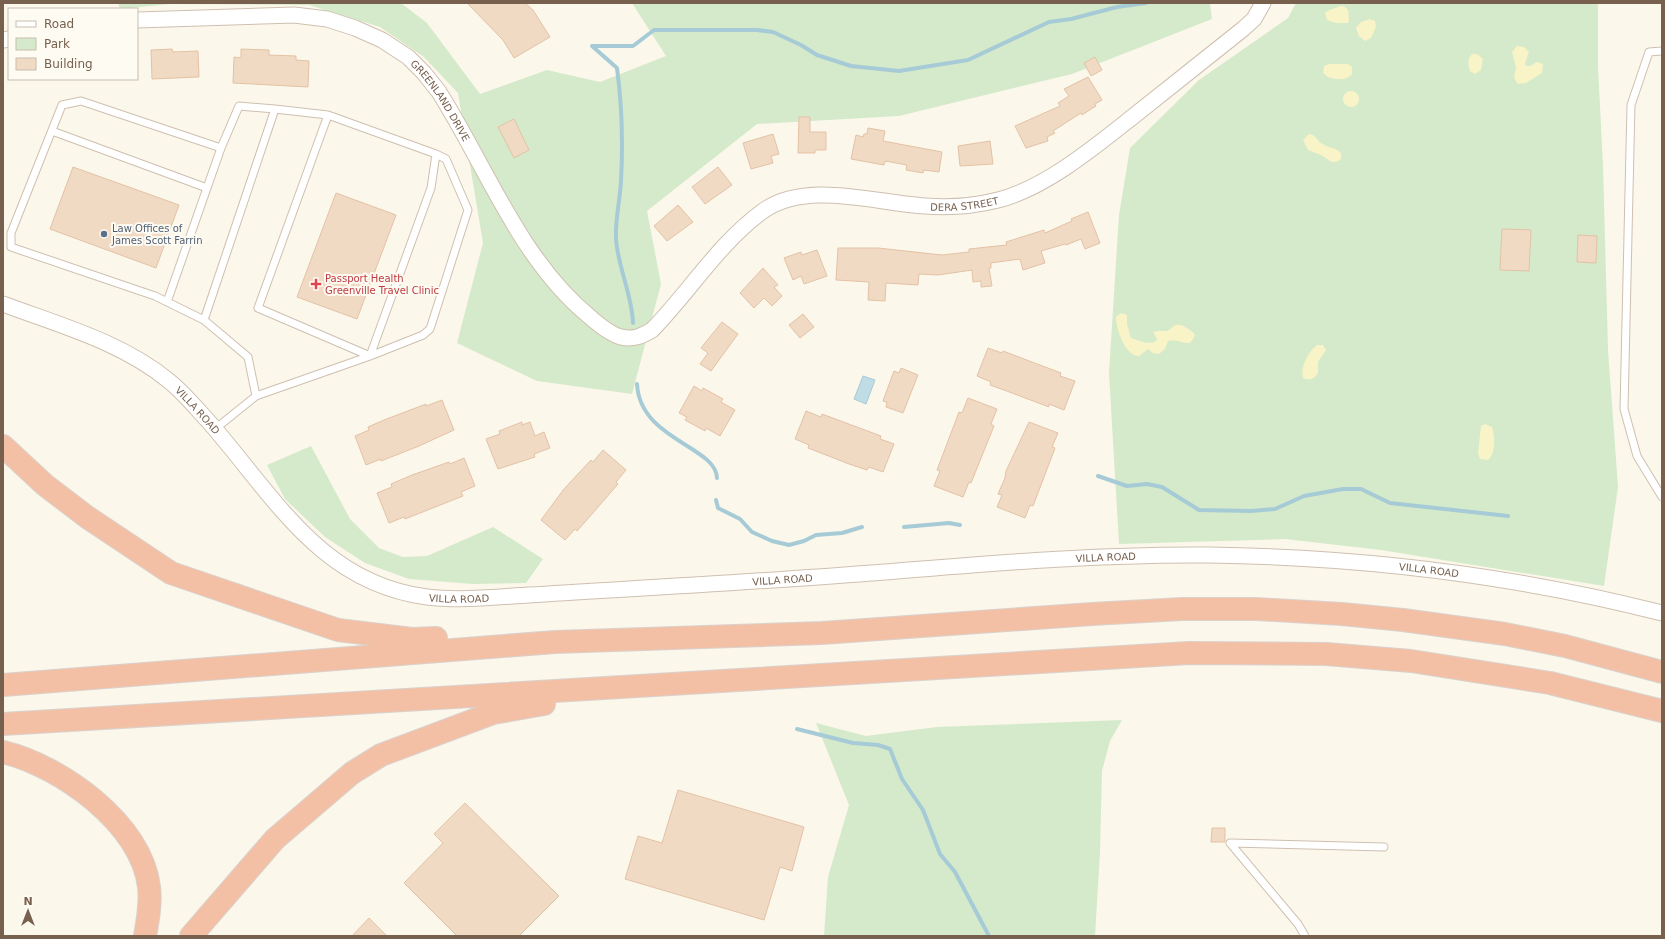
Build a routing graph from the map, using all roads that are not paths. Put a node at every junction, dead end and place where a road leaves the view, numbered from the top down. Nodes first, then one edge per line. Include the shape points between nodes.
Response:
1 (1264, 3) edge
2 (138, 20) edge
3 (1662, 51) edge
4 (276, 109) junction
5 (328, 115) junction
6 (52, 131) junction
7 (221, 148) junction
8 (436, 154) junction
9 (207, 188) junction
10 (167, 302) junction
11 (3, 304) edge
12 (204, 320) junction
13 (652, 330) joint
14 (370, 356) junction
15 (256, 396) junction
16 (214, 429) junction
17 (3, 446) edge
18 (1662, 497) edge
19 (1662, 613) edge
20 (555, 642) junction
21 (1662, 672) edge
22 (3, 685) edge
23 (662, 685) junction
24 (1662, 711) edge
25 (3, 724) edge
26 (3, 752) edge
27 (1384, 847) dead end
28 (145, 936) edge
29 (191, 936) edge
30 (1305, 936) edge

1 - 13 street, DERA STREET via 1254,19 1243,29 1091,150 1060,171 1000,200 958,207 926,206 818,194 781,201 764,210 710,263
2 - 13 street, GREENLAND DRIVE via 294,15 327,20 355,28 382,40 408,57 439,92 524,240 563,292 602,327 620,337 632,338
3 - 18 lane via 1649,52 1631,105 1624,409 1637,456
4 - 5 lane
4 - 7 lane via 239,106
4 - 12 lane
5 - 8 lane
5 - 14 lane via 258,308
6 - 7 lane via 62,105 81,102
6 - 9 lane
6 - 10 lane via 11,233 11,247
7 - 9 lane
8 - 14 lane via 431,188
8 - 14 lane via 446,158 468,210 430,329 423,335
9 - 10 lane
10 - 12 lane
11 - 16 street, VILLA ROAD via 101,341 148,366 169,381
12 - 15 lane via 248,357
14 - 15 lane
15 - 16 lane
16 - 19 street, VILLA ROAD via 291,520 322,552 358,576 381,586 428,597 529,595 1033,561 1207,555 1334,560 1426,568 1499,578
17 - 20 highway via 45,485 87,518 171,573 338,630 412,639
20 - 21 highway via 822,633 1182,609 1256,609 1342,614 1504,634 1565,646
20 - 22 highway
23 - 24 highway via 1189,653 1326,654 1411,661 1550,683
23 - 25 highway
23 - 29 highway via 493,713 381,755 352,773 275,839
26 - 28 highway via 16,755 81,791 126,833 140,855 149,886 150,906
27 - 30 lane via 1230,843 1298,924

